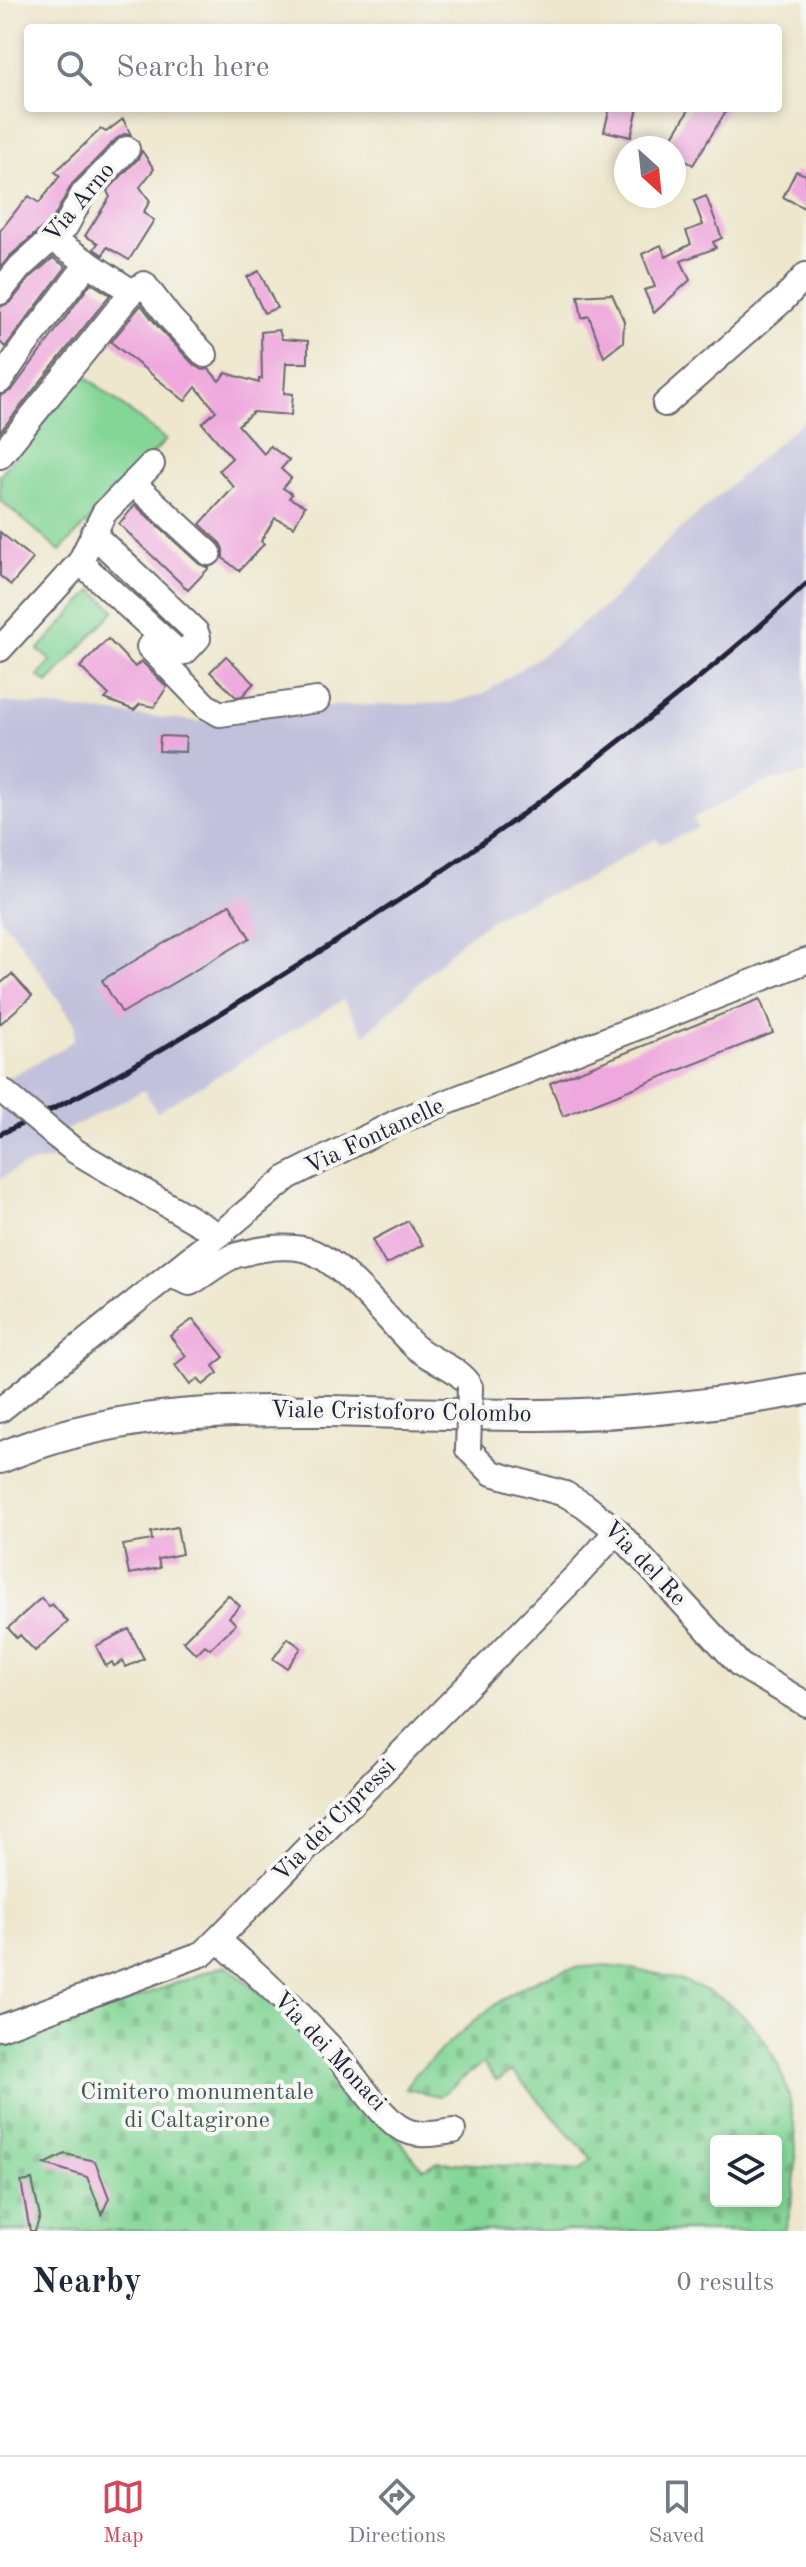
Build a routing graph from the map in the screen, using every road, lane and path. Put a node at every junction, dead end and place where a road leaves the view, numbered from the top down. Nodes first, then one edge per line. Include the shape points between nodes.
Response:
1 (127, 149) dead end
2 (52, 239) junction
3 (88, 263) junction
4 (806, 275) edge
5 (138, 288) junction
6 (0, 292) edge
7 (205, 355) dead end
8 (0, 381) edge
9 (665, 404) dead end
10 (2, 449) edge
11 (152, 464) dead end
12 (134, 484) junction
13 (97, 527) junction
14 (209, 553) dead end
15 (80, 562) junction
16 (179, 595) dead end
17 (127, 605) junction
18 (0, 649) edge
19 (317, 700) dead end
20 (806, 961) edge
21 (0, 1089) edge
22 (219, 1235) junction
23 (170, 1275) junction
24 (806, 1389) edge
25 (0, 1410) edge
26 (0, 1458) edge
27 (617, 1531) junction
28 (806, 1704) edge
29 (218, 1940) junction
30 (0, 2028) edge
31 (453, 2131) dead end

1 - 2 street, Via Arno via 95,179
2 - 3 street
2 - 6 street, Via Arno
3 - 5 street
3 - 8 street
4 - 9 street
5 - 7 street
5 - 10 street
11 - 12 street
12 - 13 street
12 - 14 street
13 - 15 street
13 - 16 street
13 - 17 street via 198,638 179,653
15 - 17 street
15 - 18 street
17 - 19 street via 118,616 220,714
20 - 22 street, Via Fontanelle via 397,1122 288,1177
21 - 22 street, bridge via 75,1151
22 - 23 street, Via Fontanelle
23 - 25 street, Via Fontanelle
23 - 27 street, Via del Re, bridge via 190,1283 234,1256 279,1247 306,1249 334,1264 415,1347 462,1374 470,1387 468,1449 492,1473 565,1494
24 - 26 main road, Viale Cristoforo Colombo via 649,1411 170,1414 52,1437
27 - 28 street, Via del Re via 740,1665
27 - 29 street, Via dei Cipressi
29 - 30 street, Via dei Cipressi via 204,1953
29 - 31 street, Via dei Monaci via 295,2010 399,2127 422,2136

